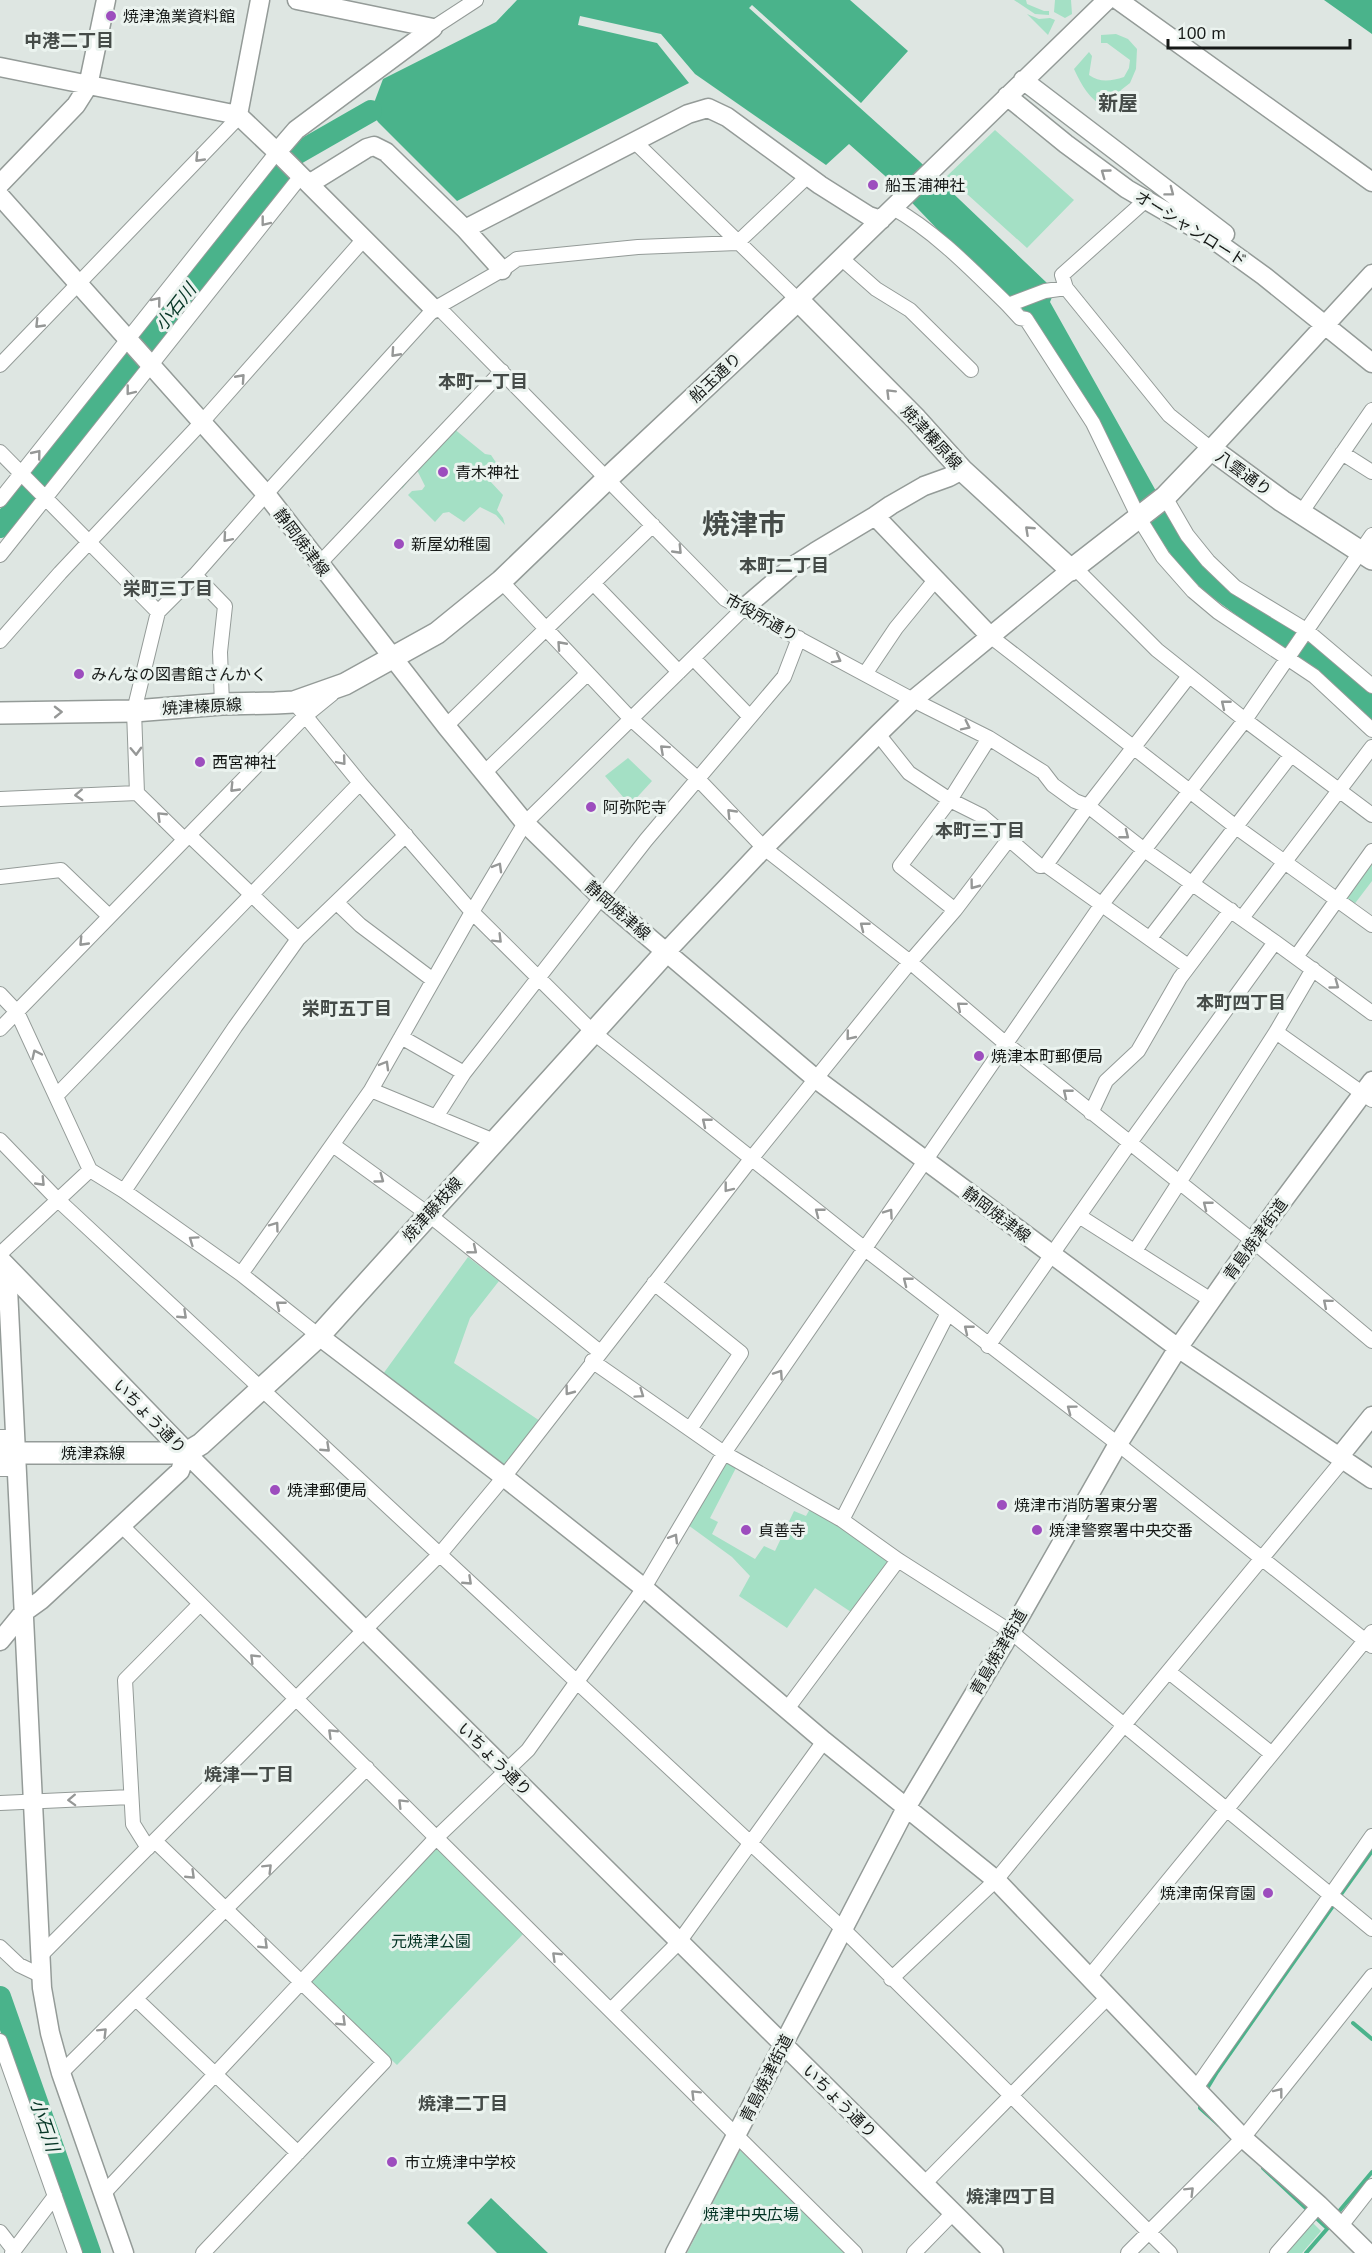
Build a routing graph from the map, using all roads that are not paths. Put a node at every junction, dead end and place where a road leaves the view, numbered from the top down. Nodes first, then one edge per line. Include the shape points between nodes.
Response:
1 (106, 0) edge
2 (261, 0) edge
3 (297, 0) edge
4 (476, 0) edge
5 (1107, 0) edge
6 (1118, 0) edge
7 (433, 28) junction
8 (0, 67) edge
9 (1023, 80) junction
10 (88, 86) junction
11 (1007, 96) junction
12 (237, 115) junction
13 (635, 142) junction
14 (279, 154) junction
15 (809, 175) junction
16 (303, 178) junction
17 (1372, 182) edge
18 (0, 184) edge
19 (0, 196) edge
20 (1147, 199) junction
21 (892, 209) junction
22 (465, 229) junction
23 (364, 239) junction
24 (737, 243) junction
25 (841, 258) junction
26 (502, 270) junction
27 (1372, 273) edge
28 (79, 283) junction
29 (1061, 288) junction
30 (798, 300) junction
31 (1011, 304) junction
32 (436, 308) junction
33 (1329, 322) junction
34 (129, 339) junction
35 (1372, 347) edge
36 (151, 363) junction
37 (1372, 363) edge
38 (0, 364) edge
39 (971, 370) dead end
40 (502, 371) junction
41 (1372, 410) edge
42 (202, 422) junction
43 (1211, 449) junction
44 (0, 452) edge
45 (1342, 453) junction
46 (962, 470) junction
47 (1372, 472) edge
48 (22, 475) junction
49 (608, 478) junction
50 (266, 494) junction
51 (44, 498) junction
52 (1163, 498) junction
53 (0, 500) edge
54 (1301, 513) junction
55 (875, 516) junction
56 (1139, 518) junction
57 (653, 525) junction
58 (1372, 535) edge
59 (90, 543) junction
60 (0, 555) edge
61 (1366, 556) edge
62 (319, 564) junction
63 (1073, 569) junction
64 (195, 575) junction
65 (936, 579) junction
66 (501, 581) junction
67 (593, 583) junction
68 (744, 608) junction
69 (158, 612) junction
70 (546, 628) junction
71 (1305, 630) junction
72 (990, 636) junction
73 (799, 638) junction
74 (0, 641) edge
75 (394, 657) junction
76 (693, 658) junction
77 (1287, 658) junction
78 (679, 672) junction
79 (587, 674) junction
80 (865, 674) junction
81 (1189, 676) junction
82 (1372, 686) edge
83 (913, 700) junction
84 (222, 704) junction
85 (299, 709) junction
86 (134, 711) junction
87 (0, 713) edge
88 (750, 717) junction
89 (630, 718) junction
90 (1245, 720) junction
91 (446, 726) junction
92 (1372, 730) edge
93 (878, 734) junction
94 (989, 738) junction
95 (1134, 747) junction
96 (1372, 747) edge
97 (1291, 755) junction
98 (484, 773) junction
99 (698, 779) junction
100 (360, 783) junction
101 (1190, 790) junction
102 (1339, 791) junction
103 (137, 793) junction
104 (0, 799) edge
105 (950, 800) junction
106 (1088, 806) junction
107 (1372, 815) edge
108 (525, 824) junction
109 (1236, 826) junction
110 (405, 835) junction
111 (187, 837) junction
112 (1009, 839) junction
113 (764, 848) junction
114 (1143, 849) junction
115 (1372, 851) edge
116 (1284, 863) junction
117 (1046, 866) junction
118 (0, 877) edge
119 (1192, 883) junction
120 (252, 897) junction
121 (601, 897) junction
122 (1336, 900) junction
123 (337, 903) junction
124 (1102, 904) junction
125 (955, 910) junction
126 (1230, 910) junction
127 (471, 912) junction
128 (108, 916) junction
129 (1242, 918) junction
130 (1372, 925) edge
131 (1150, 938) junction
132 (298, 939) junction
133 (1275, 942) junction
134 (666, 952) junction
135 (1296, 957) junction
136 (910, 962) junction
137 (1188, 966) junction
138 (1313, 969) junction
139 (537, 979) junction
140 (433, 980) junction
141 (0, 994) edge
142 (17, 1012) junction
143 (1372, 1013) edge
144 (0, 1029) edge
145 (1276, 1032) junction
146 (594, 1033) junction
147 (401, 1037) junction
148 (1005, 1043) junction
149 (464, 1073) junction
150 (816, 1079) junction
151 (371, 1090) junction
152 (1369, 1091) edge
153 (56, 1096) junction
154 (1091, 1113) junction
155 (436, 1117) junction
156 (0, 1140) edge
157 (494, 1141) junction
158 (1129, 1143) junction
159 (333, 1145) junction
160 (751, 1159) junction
161 (926, 1160) junction
162 (90, 1170) junction
163 (1179, 1183) junction
164 (124, 1191) junction
165 (57, 1199) junction
166 (428, 1214) junction
167 (1079, 1216) junction
168 (1252, 1241) junction
169 (865, 1249) junction
170 (1135, 1251) junction
171 (1052, 1256) junction
172 (2, 1261) edge
173 (241, 1274) junction
174 (654, 1283) junction
175 (1211, 1300) junction
176 (948, 1313) junction
177 (319, 1336) junction
178 (1372, 1341) edge
179 (988, 1346) junction
180 (1178, 1348) junction
181 (596, 1356) junction
182 (261, 1387) junction
183 (1372, 1416) edge
184 (690, 1429) junction
185 (1118, 1444) junction
186 (8, 1453) edge
187 (186, 1453) junction
188 (724, 1453) junction
189 (1341, 1458) junction
190 (504, 1477) junction
191 (1372, 1479) edge
192 (842, 1520) junction
193 (122, 1526) junction
194 (440, 1554) junction
195 (1261, 1559) junction
196 (898, 1560) junction
197 (644, 1588) junction
198 (200, 1604) junction
199 (24, 1613) junction
200 (364, 1630) junction
201 (1011, 1632) junction
202 (1370, 1639) edge
203 (0, 1641) edge
204 (1169, 1672) junction
205 (578, 1682) junction
206 (296, 1699) junction
207 (787, 1709) junction
208 (1125, 1726) junction
209 (824, 1741) junction
210 (1272, 1754) junction
211 (367, 1768) junction
212 (506, 1771) junction
213 (130, 1797) junction
214 (33, 1802) junction
215 (0, 1803) edge
216 (906, 1808) junction
217 (1228, 1809) junction
218 (1372, 1836) edge
219 (436, 1839) junction
220 (751, 1844) junction
221 (151, 1845) junction
222 (996, 1880) junction
223 (1330, 1894) junction
224 (226, 1909) junction
225 (843, 1929) junction
226 (1372, 1929) edge
227 (679, 1942) junction
228 (0, 1947) edge
229 (41, 1955) junction
230 (42, 1976) junction
231 (1090, 1976) junction
232 (1372, 1976) edge
233 (891, 1979) junction
234 (301, 1982) junction
235 (1109, 1996) junction
236 (136, 1999) junction
237 (611, 2010) junction
238 (783, 2045) junction
239 (1, 2048) edge
240 (61, 2073) junction
241 (215, 2073) junction
242 (1196, 2088) junction
243 (1012, 2094) junction
244 (736, 2135) junction
245 (1243, 2138) junction
246 (297, 2153) junction
247 (924, 2184) junction
248 (1372, 2186) edge
249 (104, 2193) junction
250 (55, 2196) junction
251 (1319, 2205) junction
252 (953, 2213) junction
253 (1340, 2227) junction
254 (0, 2232) edge
255 (1149, 2232) junction
256 (13, 2252) edge
257 (75, 2253) edge
258 (124, 2253) edge
259 (203, 2253) edge
260 (675, 2253) edge
261 (855, 2253) edge
262 (914, 2253) edge
263 (994, 2253) edge
264 (1128, 2253) edge
265 (1170, 2253) edge
266 (1277, 2253) edge
267 (1368, 2253) edge

1 - 10 street
2 - 12 street
3 - 7 street
4 - 7 street
5 - 9 street, 船玉通り
6 - 17 street
7 - 14 street via 296,130
8 - 10 street
9 - 11 street, 船玉通り
9 -> 33 street, オーシャンロード
10 - 12 street
10 - 18 street via 76,105
20 -> 11 street, オーシャンロード via 1066,144
11 - 21 street, 船玉通り
12 - 14 street
12 -> 28 street
13 - 15 street via 688,114 708,108 727,117
13 - 22 street
13 - 24 street
14 - 16 street
34 -> 14 street
15 - 21 street via 869,216
15 - 24 street
16 - 22 street via 375,146 386,152
16 - 23 street
16 -> 36 street
19 - 28 street, 静岡焼津線
20 - 29 street via 1062,275
20 - 33 street, オーシャンロード via 1210,237
21 - 25 street, 船玉通り
21 - 31 street via 913,220
22 - 26 street
23 - 32 street
42 -> 23 street
24 - 26 street via 638,247 517,259
24 - 30 street
25 - 30 street, 船玉通り
25 - 39 street via 876,289 910,310
26 - 32 street
27 - 33 street
28 - 34 street, 静岡焼津線
28 -> 38 street
29 - 31 street
29 - 43 street via 1169,415
46 -> 30 main road, 焼津榛原線
30 - 49 main road, 船玉通り
31 - 56 street via 1038,335 1093,423
32 - 40 street, 市役所通り
32 -> 50 street
33 - 35 street, オーシャンロード
33 - 37 street, オーシャンロード
33 - 43 street
34 - 36 street, 静岡焼津線
48 -> 34 street
36 - 42 street, 静岡焼津線
36 -> 51 street
40 - 49 street, 市役所通り
40 - 62 street
41 - 45 street
42 - 50 street, 静岡焼津線
42 - 59 street
43 - 52 main road, 八雲通り
43 - 54 main road, 八雲通り
44 - 48 street
45 - 47 street
45 - 54 street
46 - 55 street via 924,486
63 -> 46 main road, 焼津榛原線
48 - 51 street
48 - 53 street
49 - 57 street, 市役所通り
49 - 66 main road, 船玉通り
50 - 62 street, 静岡焼津線
50 -> 64 street
51 - 59 street
51 - 60 street
52 - 56 main road, 八雲通り
52 - 71 street via 1187,536 1234,587
54 - 61 main road, 八雲通り
55 - 65 street
55 - 68 street via 793,566
56 - 63 main road, 八雲通り
56 - 77 street via 1163,557 1193,591
57 - 67 street
57 -> 68 street, 市役所通り via 725,599
58 - 61 street
59 - 69 street
59 - 74 street
61 - 71 street
62 - 75 street, 静岡焼津線
63 - 72 street
63 - 81 street
64 - 69 street
64 - 84 street via 225,606 220,652
65 - 72 street
65 - 80 street
66 - 70 street
66 - 75 main road, 船玉通り via 437,633
67 - 70 street
67 - 78 street
68 - 73 street, 市役所通り
68 - 76 street
69 - 86 street
79 -> 70 street
70 - 91 street
71 - 77 street
71 - 82 street
72 - 83 street
72 - 95 street
73 -> 80 street, 市役所通り
73 - 88 street via 784,676
75 - 85 main road, 焼津榛原線
75 - 91 street, 静岡焼津線
76 - 78 street
76 - 88 street
77 - 90 street
77 - 92 street via 1314,676
78 - 89 street
79 - 89 street
79 - 98 street
80 - 83 street, 市役所通り
90 -> 81 street
81 - 95 street
83 - 93 street
83 -> 94 street, 市役所通り
84 - 85 main road, 焼津榛原線
84 - 86 main road, 焼津榛原線
85 -> 100 street
85 -> 111 street
87 -> 86 main road, 焼津榛原線
86 -> 103 street
88 - 99 street
99 -> 89 street
89 - 108 street
90 - 97 street
90 - 101 street
91 - 98 street, 静岡焼津線
93 - 105 street via 909,773
93 - 113 street
94 - 105 street
94 - 106 street, 市役所通り via 1043,772 1075,801
95 - 101 street
95 - 106 street
96 - 102 street
97 - 102 street
97 - 109 street
98 - 108 street, 静岡焼津線
113 -> 99 street
99 - 121 street
100 - 110 street
100 - 120 street
101 - 109 street
101 - 114 street
102 - 107 street
102 - 116 street
103 -> 104 street
111 -> 103 street
105 - 112 street via 982,816
105 - 125 street via 900,866
106 -> 114 street, 市役所通り
106 - 117 street
108 - 121 street, 静岡焼津線
127 -> 108 street
109 - 116 street
109 - 119 street
110 - 123 street
110 - 127 street
111 - 120 street
111 - 128 street
112 - 117 street via 1040,866
112 -> 125 street
113 - 134 street
136 -> 113 street
114 - 119 street, 市役所通り
114 - 124 street
115 - 122 street
116 - 122 street
116 - 129 street
117 - 124 street
118 - 128 street via 61,870
119 - 126 street, 市役所通り
119 - 131 street
120 - 132 street
120 - 153 street
121 - 134 street, 静岡焼津線
121 - 139 street
122 - 130 street
122 - 135 street
123 - 132 street
123 - 140 street
124 - 131 street
124 - 148 street
125 - 136 street
126 - 129 street, 市役所通り
126 - 137 street
127 -> 139 street
127 - 140 street
128 -> 142 street
129 - 133 street, 市役所通り
131 - 137 street
132 - 164 street
133 - 135 street, 市役所通り
133 - 158 street
134 - 146 main road, 焼津藤枝線
134 - 150 street, 静岡焼津線
135 - 138 street, 市役所通り
148 -> 136 street
136 -> 150 street
137 - 154 street via 1138,1051 1106,1081
138 -> 143 street, 市役所通り
138 - 145 street
139 - 146 street
139 - 149 street
140 - 147 street
141 - 142 street
142 - 144 street
153 -> 142 street
145 - 152 street
145 - 163 street
146 - 157 main road, 焼津藤枝線
160 -> 146 street
147 - 149 street
151 -> 147 street
154 -> 148 street
148 - 161 street
149 - 155 street
150 - 160 street
150 - 161 street, 静岡焼津線
151 - 155 street
151 - 159 street
152 - 168 street, 青島焼津街道
153 - 162 street
154 - 158 street
155 - 157 street
156 -> 165 street
157 - 166 main road, 焼津藤枝線
158 - 163 street
158 - 167 street
159 -> 166 street
173 -> 159 street
169 -> 160 street
160 -> 174 street
169 -> 161 street
161 - 171 street, 静岡焼津線
162 - 164 street
162 - 165 street
168 -> 163 street
163 - 170 street
173 -> 164 street
165 - 172 street
165 -> 182 street
166 - 177 main road, 焼津藤枝線
166 -> 181 street
167 - 170 street
167 - 171 street
168 - 175 street, 青島焼津街道
178 -> 168 street
176 -> 169 street
188 -> 169 street
170 - 175 street
171 - 179 street
171 - 180 street, 静岡焼津線
172 - 186 street
172 - 187 main road, いちょう通り
177 -> 173 street
174 - 181 street
174 - 184 street via 741,1353
175 - 180 street, 青島焼津街道
179 -> 176 street
176 - 192 street
177 - 182 main road, 焼津藤枝線
177 - 190 street
185 -> 179 street
180 - 185 street, 青島焼津街道
180 - 189 street, 静岡焼津線
181 -> 184 street
181 -> 190 street
182 - 187 main road, 焼津藤枝線 via 201,1444
182 -> 194 street
183 - 189 street
184 - 188 street
185 - 195 street
185 - 201 street, 青島焼津街道
186 - 187 main road, 焼津森線
186 - 199 street
187 - 193 street via 180,1471
187 - 200 street, いちょう通り
188 - 192 street
197 -> 188 street
189 - 191 street, 静岡焼津線
189 - 195 street
190 - 194 street
190 - 197 street
192 - 196 street
193 - 198 street
193 - 199 street
194 - 200 street
194 -> 205 street
195 - 202 street
195 - 204 street
196 - 201 street
196 - 207 street
197 - 205 street
197 - 207 street
206 -> 198 street
198 - 213 street via 125,1680
199 - 203 street
199 - 214 street
200 - 206 street
200 - 212 street, いちょう通り
201 - 208 street
201 - 216 street, 青島焼津街道
202 - 210 street
204 - 208 street
204 - 210 street
205 - 212 street via 528,1750
205 - 220 street
211 -> 206 street
206 - 221 street
207 - 209 street
208 - 217 street
208 - 222 street
209 - 216 street
209 - 220 street
210 - 217 street
219 -> 211 street
224 -> 211 street
212 - 219 street
212 - 227 street, いちょう通り
213 -> 214 street
213 - 221 street via 134,1824
214 - 215 street
214 - 229 street
216 - 222 street
216 - 225 street, 青島焼津街道
217 - 223 street
217 - 231 street
218 - 223 street
219 - 234 street
237 -> 219 street
220 - 225 street
220 - 227 street
221 -> 224 street
221 - 229 street
222 - 231 street
222 - 233 street
223 - 226 street
223 - 242 street
224 -> 234 street
224 - 236 street
225 - 233 street
225 - 238 street, 青島焼津街道
227 - 237 street
227 - 238 street, いちょう通り
228 - 230 street via 19,1965
229 - 230 street
230 - 240 street via 48,2024
231 - 235 street
245 -> 232 street
233 - 243 street
234 - 241 street
234 -> 246 street via 384,2062
235 - 242 street
235 - 243 street
240 -> 236 street
236 - 241 street
244 -> 237 street
238 - 244 street, 青島焼津街道
238 - 247 street, いちょう通り
239 - 250 street
240 - 249 street
241 - 246 street
241 - 249 street
242 - 245 street
243 - 247 street
243 - 255 street
244 - 260 street, 青島焼津街道
244 - 261 street
245 - 251 street
255 -> 245 street
246 - 259 street
247 - 252 street, いちょう通り
248 - 253 street
249 - 258 street
250 - 256 street
250 - 257 street
251 - 253 street
251 - 266 street
252 - 262 street
252 - 263 street, いちょう通り
253 - 267 street
254 - 256 street
255 - 264 street
255 - 265 street

